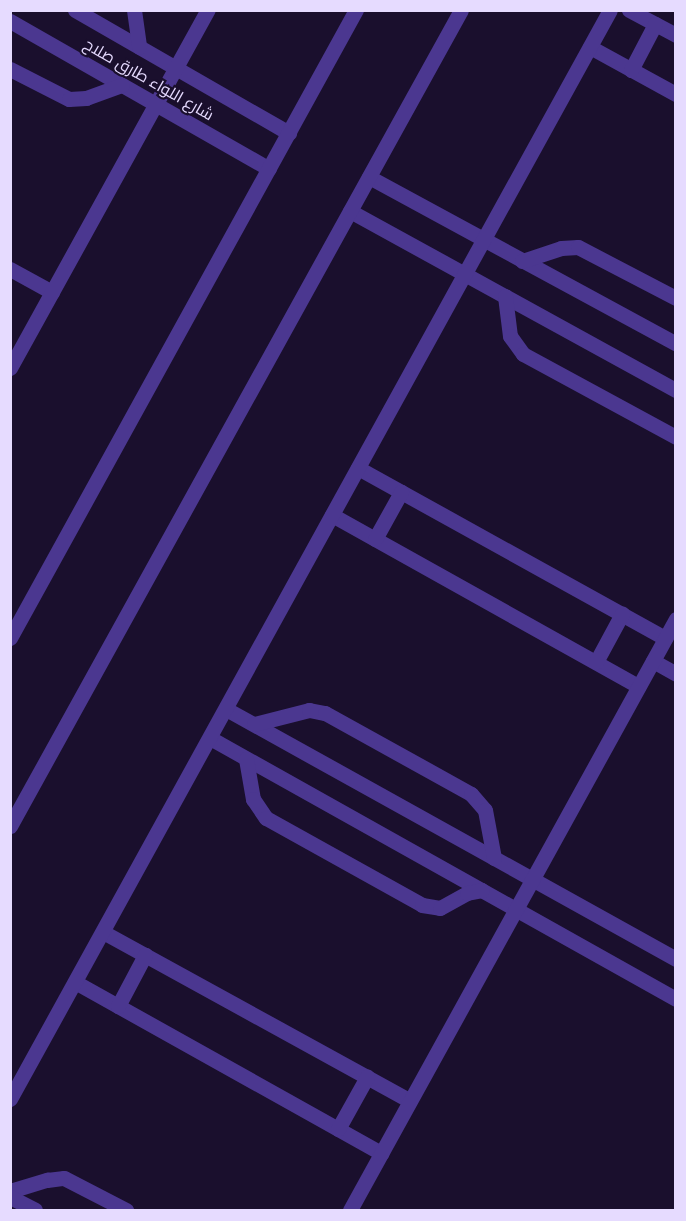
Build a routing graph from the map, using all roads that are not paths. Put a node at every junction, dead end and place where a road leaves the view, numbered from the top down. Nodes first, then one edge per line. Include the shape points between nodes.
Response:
1 (75, 10) edge
2 (134, 10) edge
3 (208, 10) edge
4 (356, 10) edge
5 (461, 10) edge
6 (610, 10) edge
7 (629, 10) edge
8 (10, 21) edge
9 (655, 24) junction
10 (675, 35) edge
11 (139, 47) junction
12 (590, 47) junction
13 (10, 69) edge
14 (176, 69) junction
15 (631, 70) junction
16 (122, 84) junction
17 (675, 94) edge
18 (156, 104) junction
19 (289, 134) junction
20 (269, 169) junction
21 (369, 177) junction
22 (350, 211) junction
23 (483, 240) junction
24 (522, 261) junction
25 (10, 269) edge
26 (465, 274) junction
27 (52, 292) junction
28 (505, 296) junction
29 (675, 298) edge
30 (17, 341) edge
31 (675, 344) edge
32 (10, 368) edge
33 (675, 390) edge
34 (675, 436) edge
35 (358, 468) junction
36 (401, 492) junction
37 (332, 515) junction
38 (375, 539) junction
39 (622, 614) junction
40 (675, 619) edge
41 (10, 638) edge
42 (665, 638) junction
43 (652, 661) junction
44 (596, 662) junction
45 (675, 674) edge
46 (638, 686) junction
47 (226, 708) junction
48 (254, 724) junction
49 (210, 738) junction
50 (246, 759) junction
51 (10, 826) edge
52 (494, 858) junction
53 (532, 879) junction
54 (482, 890) junction
55 (516, 909) junction
56 (103, 932) junction
57 (145, 956) junction
58 (675, 959) edge
59 (75, 982) junction
60 (675, 999) edge
61 (118, 1006) junction
62 (366, 1077) junction
63 (10, 1100) edge
64 (410, 1101) junction
65 (338, 1129) junction
66 (381, 1153) junction
67 (10, 1191) edge
68 (10, 1197) edge
69 (35, 1210) edge
70 (126, 1210) edge
71 (350, 1210) edge

1 - 11 street, شارع اللواء طارق صلاح
2 - 11 street
3 - 14 street
4 - 19 street
5 - 21 street
6 - 12 street
7 - 9 street
8 - 16 street, شارع اللواء طارق صلاح
9 - 10 street
9 - 15 street
11 - 14 street, شارع اللواء طارق صلاح
12 - 15 street
12 - 23 street
13 - 16 street via 69,99 86,98
14 - 18 street
14 - 19 street, شارع اللواء طارق صلاح
15 - 17 street
16 - 18 street, شارع اللواء طارق صلاح
18 - 20 street, شارع اللواء طارق صلاح
18 - 27 street
19 - 20 street
20 - 41 street
21 - 22 street
21 - 23 street
22 - 26 street
22 - 51 street
23 - 24 street
23 - 26 street
24 - 29 street via 561,248 578,247
24 - 31 street
25 - 27 street
26 - 28 street
26 - 35 street
27 - 30 street
28 - 33 street
28 - 34 street via 510,336 523,354
30 - 32 street
35 - 36 street
35 - 37 street
36 - 38 street
36 - 39 street
37 - 38 street
37 - 47 street
38 - 44 street
39 - 42 street
39 - 44 street
40 - 42 street
42 - 43 street
43 - 45 street
43 - 46 street
44 - 46 street
46 - 53 street
47 - 48 street
47 - 49 street
48 - 52 street
48 - 52 street via 309,710 325,713 471,794 485,810
49 - 50 street
49 - 56 street
50 - 54 street
50 - 54 street via 253,799 266,818 422,905 440,908
52 - 53 street
53 - 55 street
53 - 58 street
54 - 55 street
55 - 60 street
55 - 64 street
56 - 57 street
56 - 59 street
57 - 61 street
57 - 62 street
59 - 61 street
59 - 63 street
61 - 65 street
62 - 64 street
62 - 65 street
64 - 66 street
65 - 66 street
66 - 71 street
67 - 70 street via 64,1178
68 - 69 street

